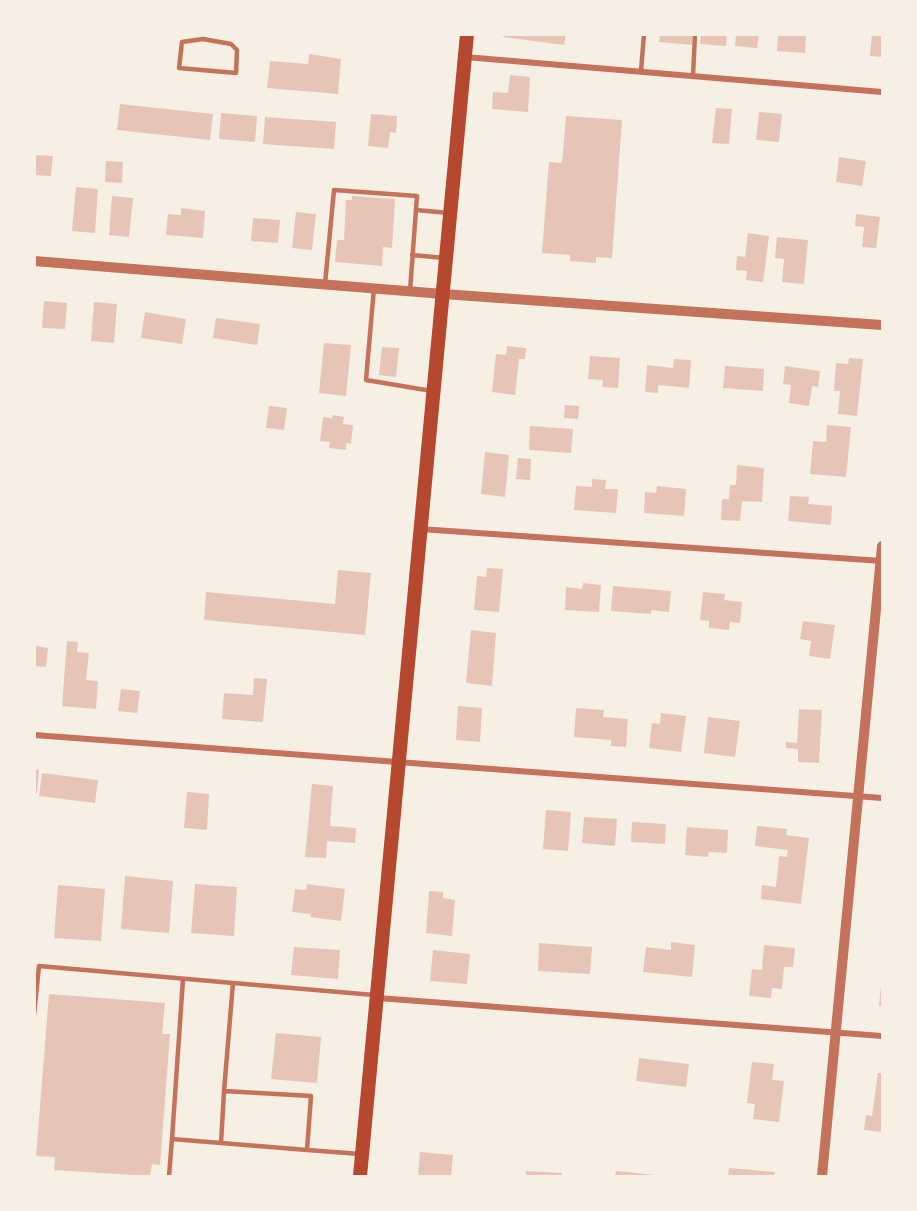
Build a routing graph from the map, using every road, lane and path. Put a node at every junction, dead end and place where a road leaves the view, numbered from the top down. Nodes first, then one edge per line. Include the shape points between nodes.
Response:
1 (467, 34) edge
2 (645, 34) edge
3 (695, 34) edge
4 (203, 37) edge
5 (465, 57) junction
6 (640, 71) junction
7 (693, 76) junction
8 (882, 92) edge
9 (416, 210) junction
10 (451, 213) junction
11 (412, 255) junction
12 (446, 258) junction
13 (34, 261) edge
14 (325, 284) junction
15 (374, 288) junction
16 (410, 291) junction
17 (443, 294) junction
18 (882, 325) edge
19 (434, 392) junction
20 (420, 529) junction
21 (882, 546) edge
22 (882, 561) edge
23 (34, 735) edge
24 (399, 763) junction
25 (858, 796) junction
26 (882, 798) edge
27 (183, 979) junction
28 (233, 983) junction
29 (377, 996) junction
30 (34, 1015) edge
31 (836, 1033) junction
32 (882, 1036) edge
33 (224, 1091) junction
34 (172, 1139) junction
35 (221, 1143) junction
36 (307, 1150) junction
37 (362, 1154) junction
38 (169, 1176) edge
39 (360, 1176) edge
40 (822, 1176) edge

1 - 5 main road
2 - 6 lane
3 - 7 lane
4 - 4 lane via 231,44 237,50 236,73 179,68 182,42
5 - 6 street
5 - 10 main road
6 - 7 street
7 - 8 street
9 - 10 lane
9 - 11 lane
9 - 14 lane via 417,196 334,190
10 - 12 main road
11 - 12 lane
11 - 16 lane
12 - 17 main road
13 - 14 street
14 - 15 street
15 - 16 street
15 - 19 lane via 366,380
16 - 17 street
17 - 18 street
17 - 19 main road
19 - 20 main road
20 - 22 street
20 - 24 main road
21 - 22 street
22 - 25 street
23 - 24 street
24 - 25 street
24 - 29 main road
25 - 26 street
25 - 31 street
27 - 28 lane
27 - 30 lane via 39,966
27 - 34 lane
28 - 29 lane
28 - 33 lane
29 - 31 street
29 - 37 main road
31 - 32 street
31 - 40 street
33 - 35 lane
33 - 36 lane via 311,1096
34 - 35 lane
34 - 38 lane
35 - 36 lane
36 - 37 lane
37 - 39 main road

